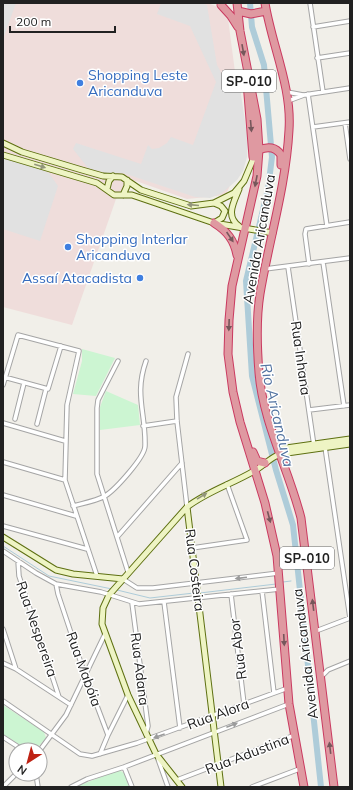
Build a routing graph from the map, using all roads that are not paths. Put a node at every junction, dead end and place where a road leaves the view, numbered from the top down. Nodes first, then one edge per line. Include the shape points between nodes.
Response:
1 (237, 3) edge
2 (265, 3) edge
3 (310, 3) edge
4 (221, 5) dead end
5 (266, 11) junction
6 (241, 12) junction
7 (350, 21) edge
8 (313, 27) junction
9 (240, 31) junction
10 (350, 53) edge
11 (317, 58) junction
12 (248, 74) junction
13 (350, 88) edge
14 (287, 92) junction
15 (323, 92) junction
16 (308, 94) junction
17 (304, 95) junction
18 (288, 101) junction
19 (350, 122) edge
20 (345, 123) junction
21 (313, 127) junction
22 (3, 143) edge
23 (261, 149) junction
24 (3, 155) edge
25 (253, 157) junction
26 (350, 159) edge
27 (113, 176) junction
28 (127, 180) junction
29 (242, 185) junction
30 (107, 189) junction
31 (123, 195) junction
32 (214, 203) junction
33 (350, 222) edge
34 (214, 223) junction
35 (275, 224) junction
36 (327, 226) junction
37 (245, 228) junction
38 (273, 233) junction
39 (238, 258) junction
40 (350, 258) edge
41 (323, 262) junction
42 (309, 264) junction
43 (288, 267) junction
44 (265, 269) junction
45 (61, 346) junction
46 (188, 354) dead end
47 (118, 361) dead end
48 (146, 361) dead end
49 (4, 377) edge
50 (24, 383) junction
51 (3, 385) edge
52 (46, 389) junction
53 (350, 404) edge
54 (344, 406) junction
55 (308, 410) junction
56 (15, 418) dead end
57 (177, 421) junction
58 (3, 423) edge
59 (37, 424) dead end
60 (143, 426) junction
61 (350, 439) edge
62 (65, 441) junction
63 (350, 444) edge
64 (325, 445) junction
65 (314, 446) junction
66 (278, 453) junction
67 (3, 462) edge
68 (182, 463) junction
69 (259, 465) junction
70 (64, 480) junction
71 (227, 484) junction
72 (3, 494) edge
73 (104, 496) junction
74 (73, 506) junction
75 (187, 507) junction
76 (76, 516) junction
77 (3, 526) edge
78 (118, 536) junction
79 (3, 537) edge
80 (192, 548) junction
81 (87, 549) junction
82 (3, 551) edge
83 (18, 561) junction
84 (128, 572) junction
85 (280, 574) junction
86 (97, 576) junction
87 (123, 579) junction
88 (56, 584) junction
89 (197, 586) junction
90 (281, 588) junction
91 (262, 591) junction
92 (110, 593) junction
93 (231, 594) junction
94 (198, 596) junction
95 (164, 602) junction
96 (132, 603) junction
97 (350, 618) edge
98 (3, 629) edge
99 (316, 631) junction
100 (105, 634) junction
101 (350, 661) edge
102 (3, 663) edge
103 (16, 669) junction
104 (86, 676) junction
105 (321, 677) junction
106 (288, 688) junction
107 (274, 693) junction
108 (128, 695) junction
109 (59, 697) junction
110 (3, 701) edge
111 (244, 704) junction
112 (289, 704) junction
113 (71, 705) junction
114 (213, 716) junction
115 (180, 728) junction
116 (214, 732) junction
117 (53, 734) junction
118 (108, 735) junction
119 (296, 735) junction
120 (147, 738) junction
121 (46, 742) edge
122 (100, 754) junction
123 (156, 754) junction
124 (219, 765) junction
125 (124, 767) junction
126 (302, 768) junction
127 (177, 780) junction
128 (70, 787) edge
129 (132, 787) edge
130 (168, 787) edge
131 (182, 787) edge
132 (221, 787) edge
133 (252, 787) edge
134 (304, 787) edge
135 (334, 787) edge

1 - 6 highway, Avenida Aricanduva / SP-010
2 - 5 highway, Avenida Aricanduva / SP-010
3 - 8 street
4 - 9 highway
5 - 6 highway
5 - 14 highway, Avenida Aricanduva / SP-010
6 - 9 highway, Avenida Aricanduva / SP-010
7 - 8 street
8 - 11 street
9 -> 12 highway, Avenida Aricanduva / SP-010
10 - 11 street
11 - 15 street
12 - 23 highway, Avenida Aricanduva / SP-010
12 -> 25 highway via 246,93
13 - 15 street
14 - 17 street
14 - 18 highway, Avenida Aricanduva / SP-010
15 - 16 street
16 - 17 street
16 - 21 street
17 - 18 street
18 - 35 highway, Avenida Aricanduva / SP-010 via 287,154
19 - 20 street
20 - 21 street
20 - 26 street
21 - 36 street
22 - 27 street via 22,152 102,176
23 - 25 street
23 - 35 highway via 272,148 281,155 282,164 272,215
23 -> 37 highway, Avenida Aricanduva / SP-010
24 -> 30 street via 98,183
25 - 29 street
27 - 28 street
27 - 30 street
28 - 31 street
32 -> 28 street via 200,206 181,204 141,190
29 - 32 street via 228,197
29 - 37 street via 231,216 232,221
30 - 31 street via 114,196
31 - 34 street via 132,194
32 - 34 street via 224,208 225,213
33 - 36 street
34 - 37 street
34 -> 39 highway via 234,242
35 - 38 highway, Avenida Aricanduva / SP-010
36 - 42 street via 309,228 305,231
37 - 38 street
37 - 39 highway, Avenida Aricanduva / SP-010
38 - 44 highway, Avenida Aricanduva / SP-010
39 -> 69 highway, Avenida Aricanduva / SP-010 via 232,286 228,352 241,427
40 - 41 street
41 - 42 street
41 - 54 street
42 - 43 street
43 - 44 street
43 - 55 street, Rua Inhana
44 - 66 highway, Avenida Aricanduva / SP-010 via 259,309 259,373
45 - 49 street via 18,335
45 - 52 street via 49,388
45 - 62 street via 80,353 67,405
46 - 57 street, Rua Costeira via 176,397
47 - 73 street via 98,400 97,408 96,467
48 - 60 street via 139,387
49 - 50 street
49 - 51 street
50 - 52 street
50 - 56 street
52 - 59 street
53 - 54 street
54 - 55 street
55 - 65 street, Rua Inhana
57 - 60 street
57 - 68 street, Rua Costeira
58 - 62 street
60 - 73 street via 143,454 114,489
61 - 64 street
62 - 70 street
63 - 64 street
64 - 65 street
64 - 97 street
65 - 66 street
66 - 69 street
99 -> 66 highway, Avenida Aricanduva / SP-010 via 301,518 296,497
67 - 70 street
68 - 75 street, Rua Costeira
68 - 78 street
69 - 71 street
69 -> 85 highway, Avenida Aricanduva / SP-010
70 - 74 street
75 -> 71 street via 209,492
71 - 80 street via 247,540
72 - 76 street
73 - 74 street
73 - 78 street
74 - 76 street
75 - 80 street, Rua Costeira
75 - 84 street
76 - 81 street
77 - 81 street
78 - 84 street
79 - 86 street via 56,570
80 - 89 street, Rua Costeira
81 - 86 street
82 - 83 street
83 - 88 street
83 - 109 street, Rua Nespereira via 19,576
84 - 87 street
85 -> 89 street
85 - 90 highway, Avenida Aricanduva / SP-010
86 - 87 street
87 - 89 street via 137,588
87 - 92 street
88 - 92 street
88 - 104 street, Rua Mabóia
89 - 94 street, Rua Costeira
90 - 91 street
90 -> 106 highway, Avenida Aricanduva / SP-010
91 - 93 street
91 - 107 street
92 - 96 street
92 - 100 street via 103,608
93 - 94 street
93 - 111 street, Rua Abor
94 - 95 street
94 - 114 street, Rua Costeira
95 - 96 street
95 - 115 street
96 - 120 street, Rua Adana via 148,726
97 - 99 street
98 - 103 street
99 - 105 highway, Avenida Aricanduva / SP-010
100 - 104 street
100 - 108 street
101 - 105 street via 328,670
102 - 103 street
103 - 109 street
104 - 113 street
104 - 118 street, Rua Mabóia
135 -> 105 highway, Avenida Aricanduva / SP-010
106 - 107 street, Rua Alora
106 - 112 highway, Avenida Aricanduva / SP-010
107 - 111 street, Rua Alora
108 - 118 street
108 - 120 street
109 - 113 street
110 - 117 street, Rua Alora
111 - 114 street, Rua Alora
116 -> 112 street
112 - 119 highway, Avenida Aricanduva / SP-010
113 - 117 street
114 - 115 street, Rua Alora
114 - 116 street, Rua Costeira
115 -> 120 street, Rua Alora
116 - 123 street
116 - 124 street, Rua Costeira
117 - 121 street
117 - 122 street, Rua Alora via 83,755
118 - 122 street
119 - 124 street, Rua Adustina
119 - 126 highway, Avenida Aricanduva / SP-010
120 - 122 street, Rua Alora
120 - 123 street
123 - 125 street
123 - 127 street
123 - 130 street
124 - 127 street, Rua Adustina
124 - 132 street, Rua Costeira
125 - 128 street
125 - 129 street
126 - 133 street
126 - 134 highway, Avenida Aricanduva / SP-010
127 - 131 street

